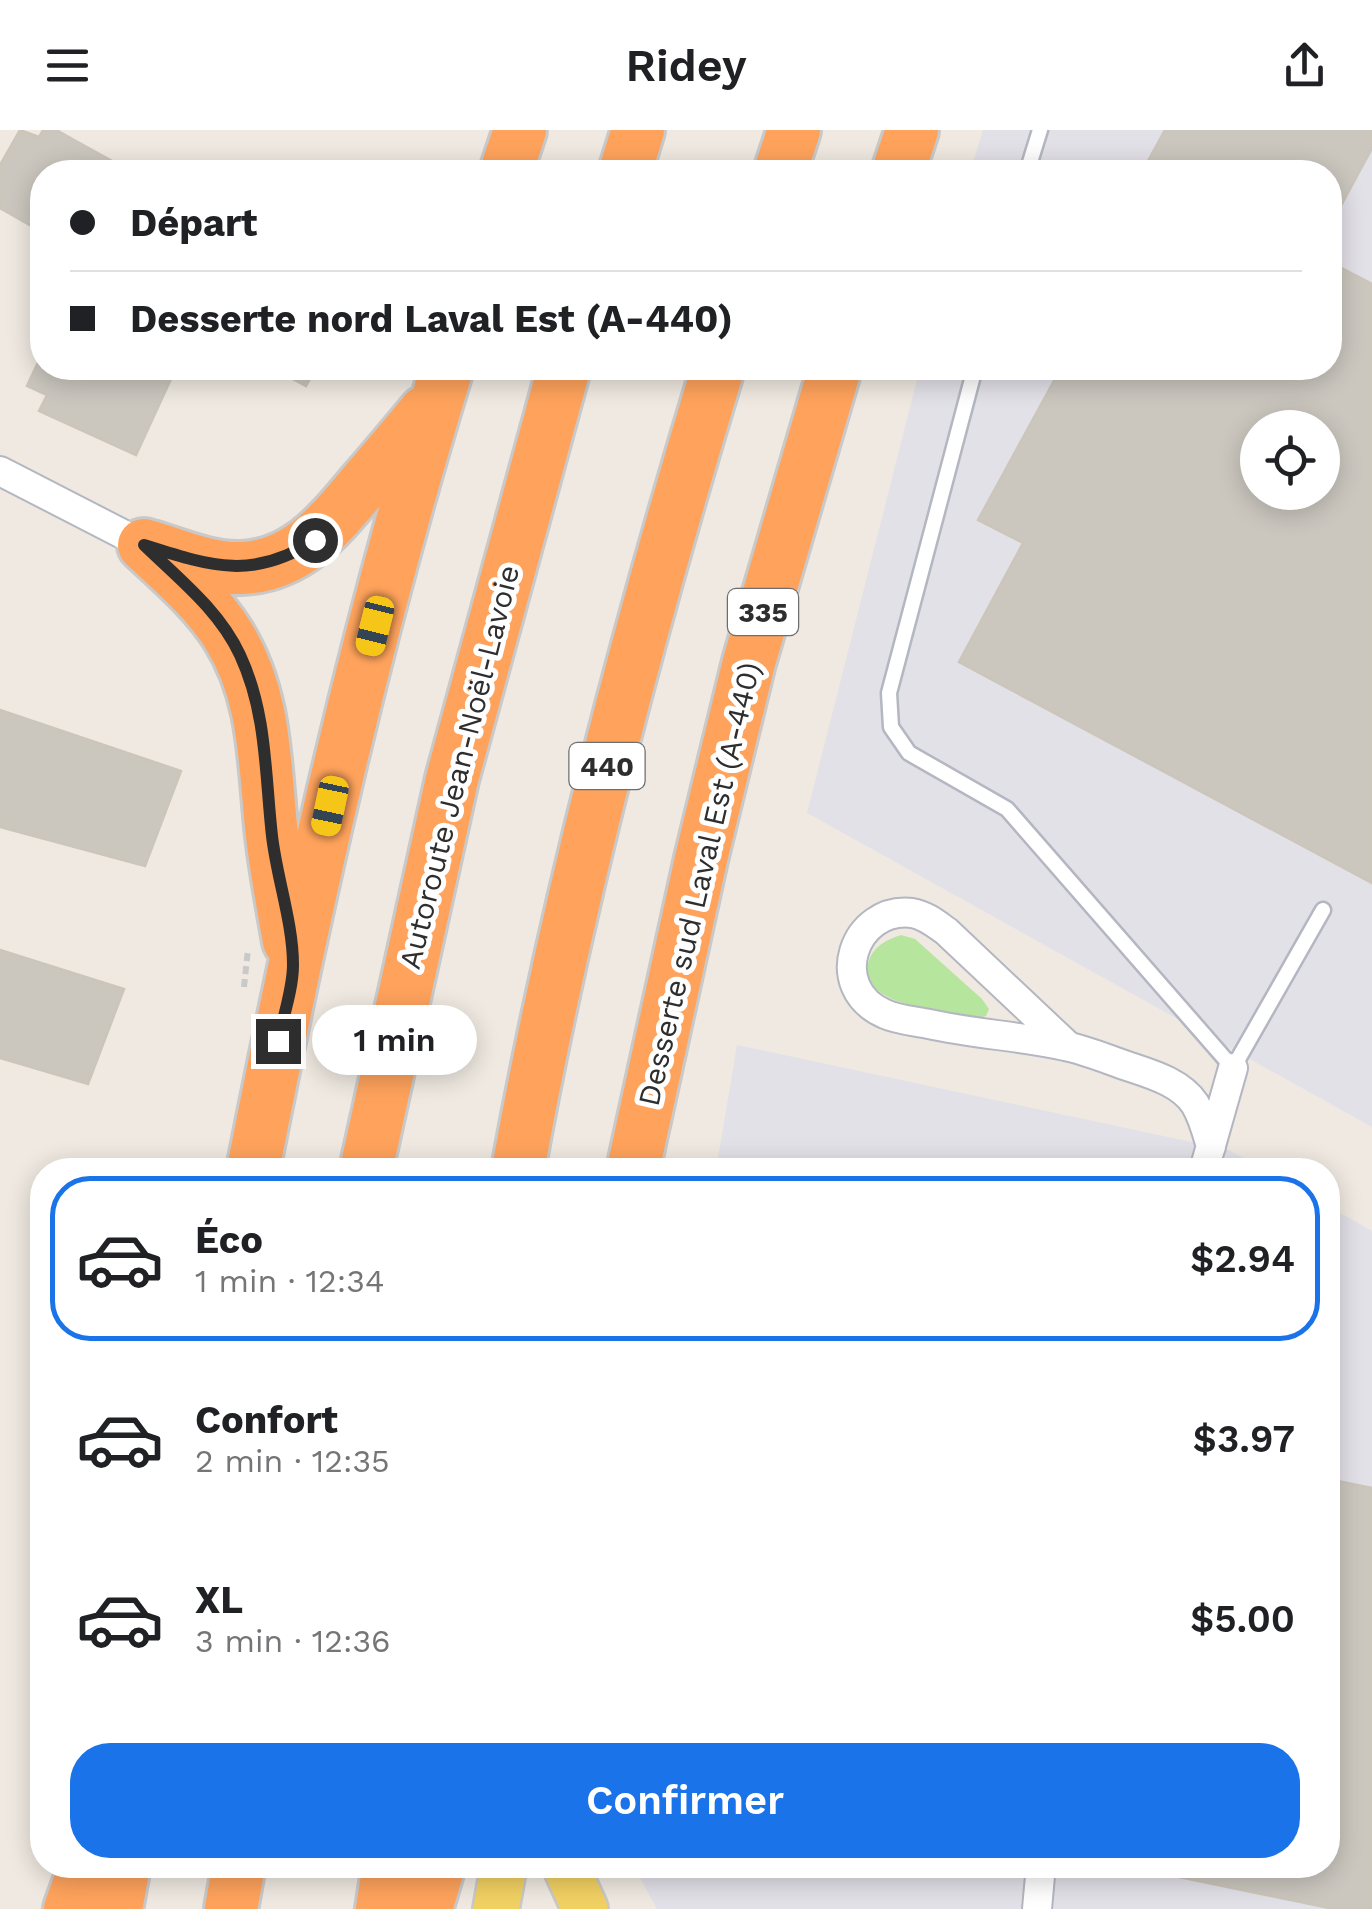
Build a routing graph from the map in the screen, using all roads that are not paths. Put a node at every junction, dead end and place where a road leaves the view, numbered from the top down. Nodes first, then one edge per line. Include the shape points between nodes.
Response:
1 (520, 130) edge
2 (638, 130) edge
3 (794, 130) edge
4 (912, 130) edge
5 (1040, 130) edge
6 (510, 160) edge
7 (628, 160) edge
8 (784, 160) edge
9 (902, 160) edge
10 (1031, 160) edge
11 (561, 380) edge
12 (714, 380) edge
13 (832, 380) edge
14 (972, 380) edge
15 (442, 382) edge
16 (0, 471) edge
17 (144, 545) junction
18 (1323, 910) dead end
19 (293, 966) junction
20 (1024, 1005) junction
21 (1014, 1039) junction
22 (1068, 1046) junction
23 (1233, 1068) junction
24 (255, 1158) edge
25 (369, 1158) edge
26 (521, 1158) edge
27 (637, 1158) edge
28 (1208, 1158) edge
29 (1208, 1158) edge
30 (81, 1878) edge
31 (122, 1878) edge
32 (236, 1878) edge
33 (388, 1878) edge
34 (436, 1878) edge
35 (502, 1878) edge
36 (571, 1878) edge
37 (1040, 1878) edge
38 (70, 1909) edge
39 (116, 1909) edge
40 (230, 1909) edge
41 (382, 1909) edge
42 (426, 1909) edge
43 (496, 1909) edge
44 (585, 1909) edge
45 (1037, 1909) edge

1 - 6 highway
2 - 7 highway
3 - 8 highway
4 - 9 highway
5 - 10 lane
11 - 25 highway, Autoroute Jean-Noël-Lavoie via 456,765
12 - 26 highway, 440 via 598,801
13 - 27 highway, Desserte sud Laval Est (A-440) / 335 via 750,662
14 - 23 lane via 889,693 891,727 908,753 1006,809
15 - 17 highway via 330,527 298,551 242,568
15 - 19 highway
16 - 17 street
17 - 19 highway via 212,612 249,678 263,732
18 - 23 lane
19 - 24 highway
20 - 21 lane
20 - 21 street via 946,930 912,913 874,924 854,950 852,981 872,1008
20 - 22 street
21 - 22 street
22 - 29 street via 1180,1088 1195,1104
23 - 28 street
30 - 38 highway
31 - 39 highway
32 - 40 highway
33 - 41 highway
34 - 42 highway
35 - 43 main road
36 - 44 main road
37 - 45 street

